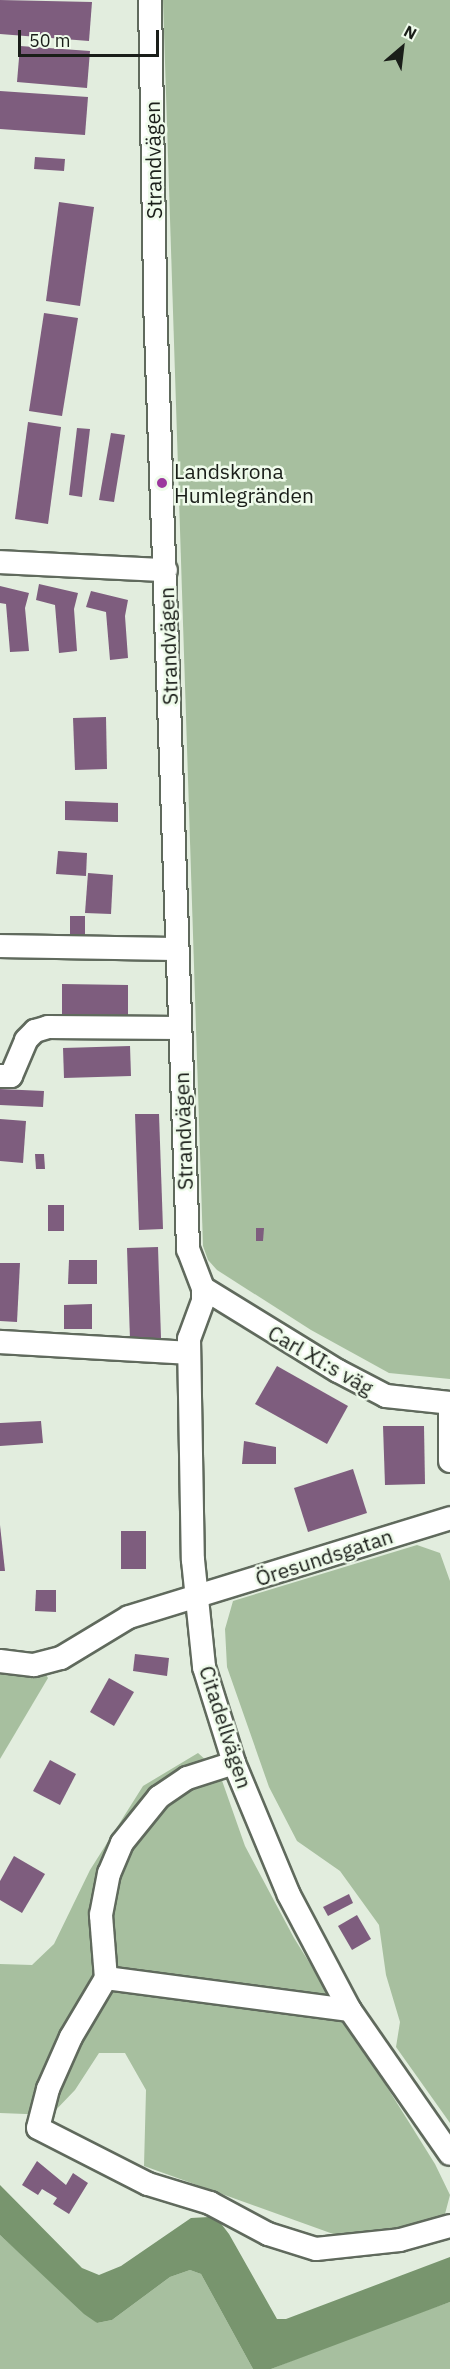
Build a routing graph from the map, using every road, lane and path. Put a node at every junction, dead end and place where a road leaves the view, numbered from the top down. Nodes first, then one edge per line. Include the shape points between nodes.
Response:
1 (150, 0) edge
2 (0, 562) edge
3 (166, 570) junction
4 (0, 946) edge
5 (177, 949) junction
6 (180, 1028) junction
7 (0, 1076) edge
8 (203, 1288) junction
9 (0, 1342) edge
10 (189, 1353) junction
11 (450, 1403) edge
12 (450, 1461) edge
13 (450, 1518) edge
14 (197, 1598) junction
15 (0, 1661) edge
16 (234, 1763) junction
17 (106, 1978) junction
18 (350, 2010) junction
19 (450, 2154) edge
20 (450, 2226) edge

1 - 3 street, Strandvägen
2 - 3 street
3 - 5 street, Strandvägen
4 - 5 street
5 - 6 street, Strandvägen
6 - 7 street via 48,1027 35,1031 26,1040 11,1076
6 - 8 street, Strandvägen via 186,1227 192,1268
8 - 10 street, Citadellvägen
8 - 11 street, Carl XI:s väg via 367,1388 386,1396
9 - 10 street
10 - 14 street, Citadellvägen
11 - 12 street
13 - 14 street, Öresundsgatan
14 - 15 street, Öresundsgatan via 129,1617 61,1658 34,1665
14 - 16 street, Citadellvägen via 204,1666
16 - 17 street via 187,1778 159,1797 122,1843 109,1873 101,1915
16 - 18 street, Citadellvägen via 289,1895
17 - 18 street
17 - 20 street via 71,2037 48,2089 38,2128 148,2184 210,2204 268,2234 316,2249 400,2240
18 - 19 street, Citadellvägen

